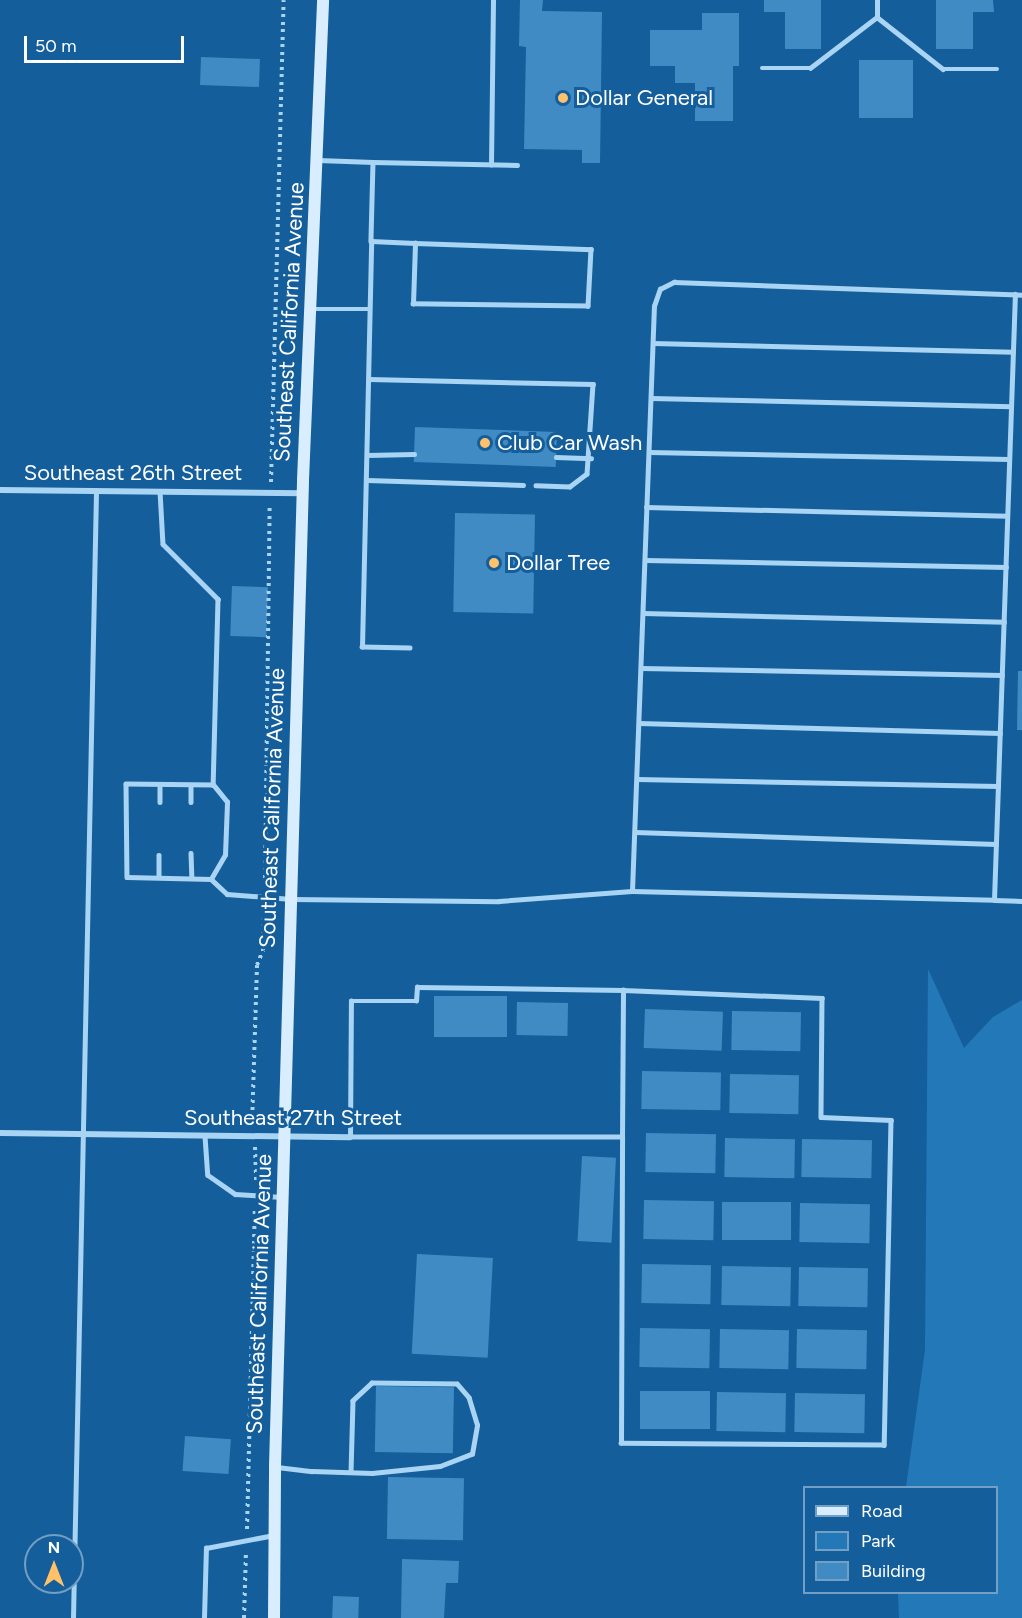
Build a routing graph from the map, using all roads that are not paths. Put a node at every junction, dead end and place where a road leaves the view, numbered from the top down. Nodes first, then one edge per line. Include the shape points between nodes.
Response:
1 (323, 0) edge
2 (494, 0) edge
3 (877, 0) edge
4 (877, 17) junction
5 (762, 68) dead end
6 (997, 69) dead end
7 (318, 160) junction
8 (373, 162) junction
9 (492, 165) junction
10 (517, 165) dead end
11 (371, 241) junction
12 (415, 243) junction
13 (1015, 294) junction
14 (1022, 295) edge
15 (311, 309) junction
16 (370, 309) junction
17 (652, 343) junction
18 (1013, 352) junction
19 (369, 379) junction
20 (651, 398) junction
21 (1011, 406) junction
22 (649, 452) junction
23 (414, 454) dead end
24 (367, 455) junction
25 (556, 456) dead end
26 (591, 458) junction
27 (1009, 459) junction
28 (367, 480) junction
29 (523, 485) dead end
30 (536, 486) dead end
31 (0, 490) edge
32 (96, 490) junction
33 (160, 491) junction
34 (302, 493) junction
35 (646, 507) junction
36 (1007, 516) junction
37 (645, 560) junction
38 (1006, 567) junction
39 (643, 613) junction
40 (1004, 622) junction
41 (410, 648) dead end
42 (641, 668) junction
43 (1002, 675) junction
44 (639, 723) junction
45 (1000, 732) junction
46 (636, 779) junction
47 (160, 784) junction
48 (191, 785) junction
49 (213, 785) junction
50 (998, 786) junction
51 (160, 802) dead end
52 (192, 802) dead end
53 (634, 832) junction
54 (996, 844) junction
55 (192, 854) dead end
56 (159, 855) dead end
57 (159, 877) junction
58 (192, 878) junction
59 (211, 879) junction
60 (632, 891) junction
61 (291, 898) junction
62 (993, 900) junction
63 (1022, 901) edge
64 (623, 990) junction
65 (0, 1133) edge
66 (86, 1133) junction
67 (205, 1136) junction
68 (284, 1136) junction
69 (350, 1137) junction
70 (622, 1137) junction
71 (282, 1197) junction
72 (275, 1466) junction
73 (351, 1472) junction
74 (274, 1535) junction
75 (73, 1618) edge
76 (204, 1618) edge
77 (274, 1618) edge

1 - 7 main road, Southeast California Avenue
2 - 9 lane
3 - 4 lane
4 - 5 lane via 810,68
4 - 6 lane via 943,69
7 - 8 lane
7 - 15 main road, Southeast California Avenue
8 - 9 lane
8 - 11 lane
9 - 10 lane
11 - 12 lane
11 - 16 lane
12 - 12 lane via 413,304 588,306 591,249
13 - 14 lane
13 - 17 lane via 674,282 660,289 654,306
13 - 18 lane
15 - 16 lane
15 - 34 main road, Southeast California Avenue
16 - 19 lane
17 - 18 lane
17 - 20 lane
18 - 21 lane
19 - 24 lane
19 - 26 lane via 593,384
20 - 21 lane
20 - 22 lane
21 - 27 lane
22 - 27 lane
22 - 35 lane
23 - 24 lane
24 - 28 lane
25 - 26 lane
26 - 30 lane via 587,474 570,487
27 - 36 lane
28 - 29 lane
28 - 41 lane via 362,647
31 - 32 street, Southeast 26th Street
32 - 33 street, Southeast 26th Street
32 - 66 lane
33 - 34 street, Southeast 26th Street
33 - 49 lane via 163,544 218,599
34 - 61 main road, Southeast California Avenue
35 - 36 lane
35 - 37 lane
36 - 38 lane
37 - 38 lane
37 - 39 lane
38 - 40 lane
39 - 40 lane
39 - 42 lane
40 - 43 lane
42 - 43 lane
42 - 44 lane
43 - 45 lane
44 - 45 lane
44 - 46 lane
45 - 50 lane
46 - 50 lane
46 - 53 lane
47 - 48 lane
47 - 51 lane
47 - 57 lane via 126,784 127,877
48 - 49 lane
48 - 52 lane
49 - 59 lane via 227,802 225,855
50 - 54 lane
53 - 54 lane
53 - 60 lane
54 - 62 lane
55 - 58 lane
56 - 57 lane
57 - 58 lane
58 - 59 lane
59 - 61 lane via 227,894
60 - 61 lane via 499,901
60 - 62 lane
61 - 68 main road, Southeast California Avenue
62 - 63 lane
64 - 69 lane via 417,987 417,1001 351,1001
64 - 70 lane
64 - 70 lane via 822,998 821,1117 891,1120 884,1445 621,1443
65 - 66 street, Southeast 27th Street
66 - 67 street, Southeast 27th Street
66 - 75 lane
67 - 68 street, Southeast 27th Street
67 - 71 lane via 208,1175 235,1194
68 - 69 street, Southeast 27th Street
68 - 71 main road, Southeast California Avenue
69 - 70 lane, Southeast 27th Street
71 - 72 main road, Southeast California Avenue
72 - 73 lane
72 - 74 main road, Southeast California Avenue
73 - 73 lane via 440,1466 472,1454 477,1425 468,1398 457,1384 372,1383 353,1401
74 - 76 lane via 206,1548
74 - 77 main road, Southeast California Avenue

